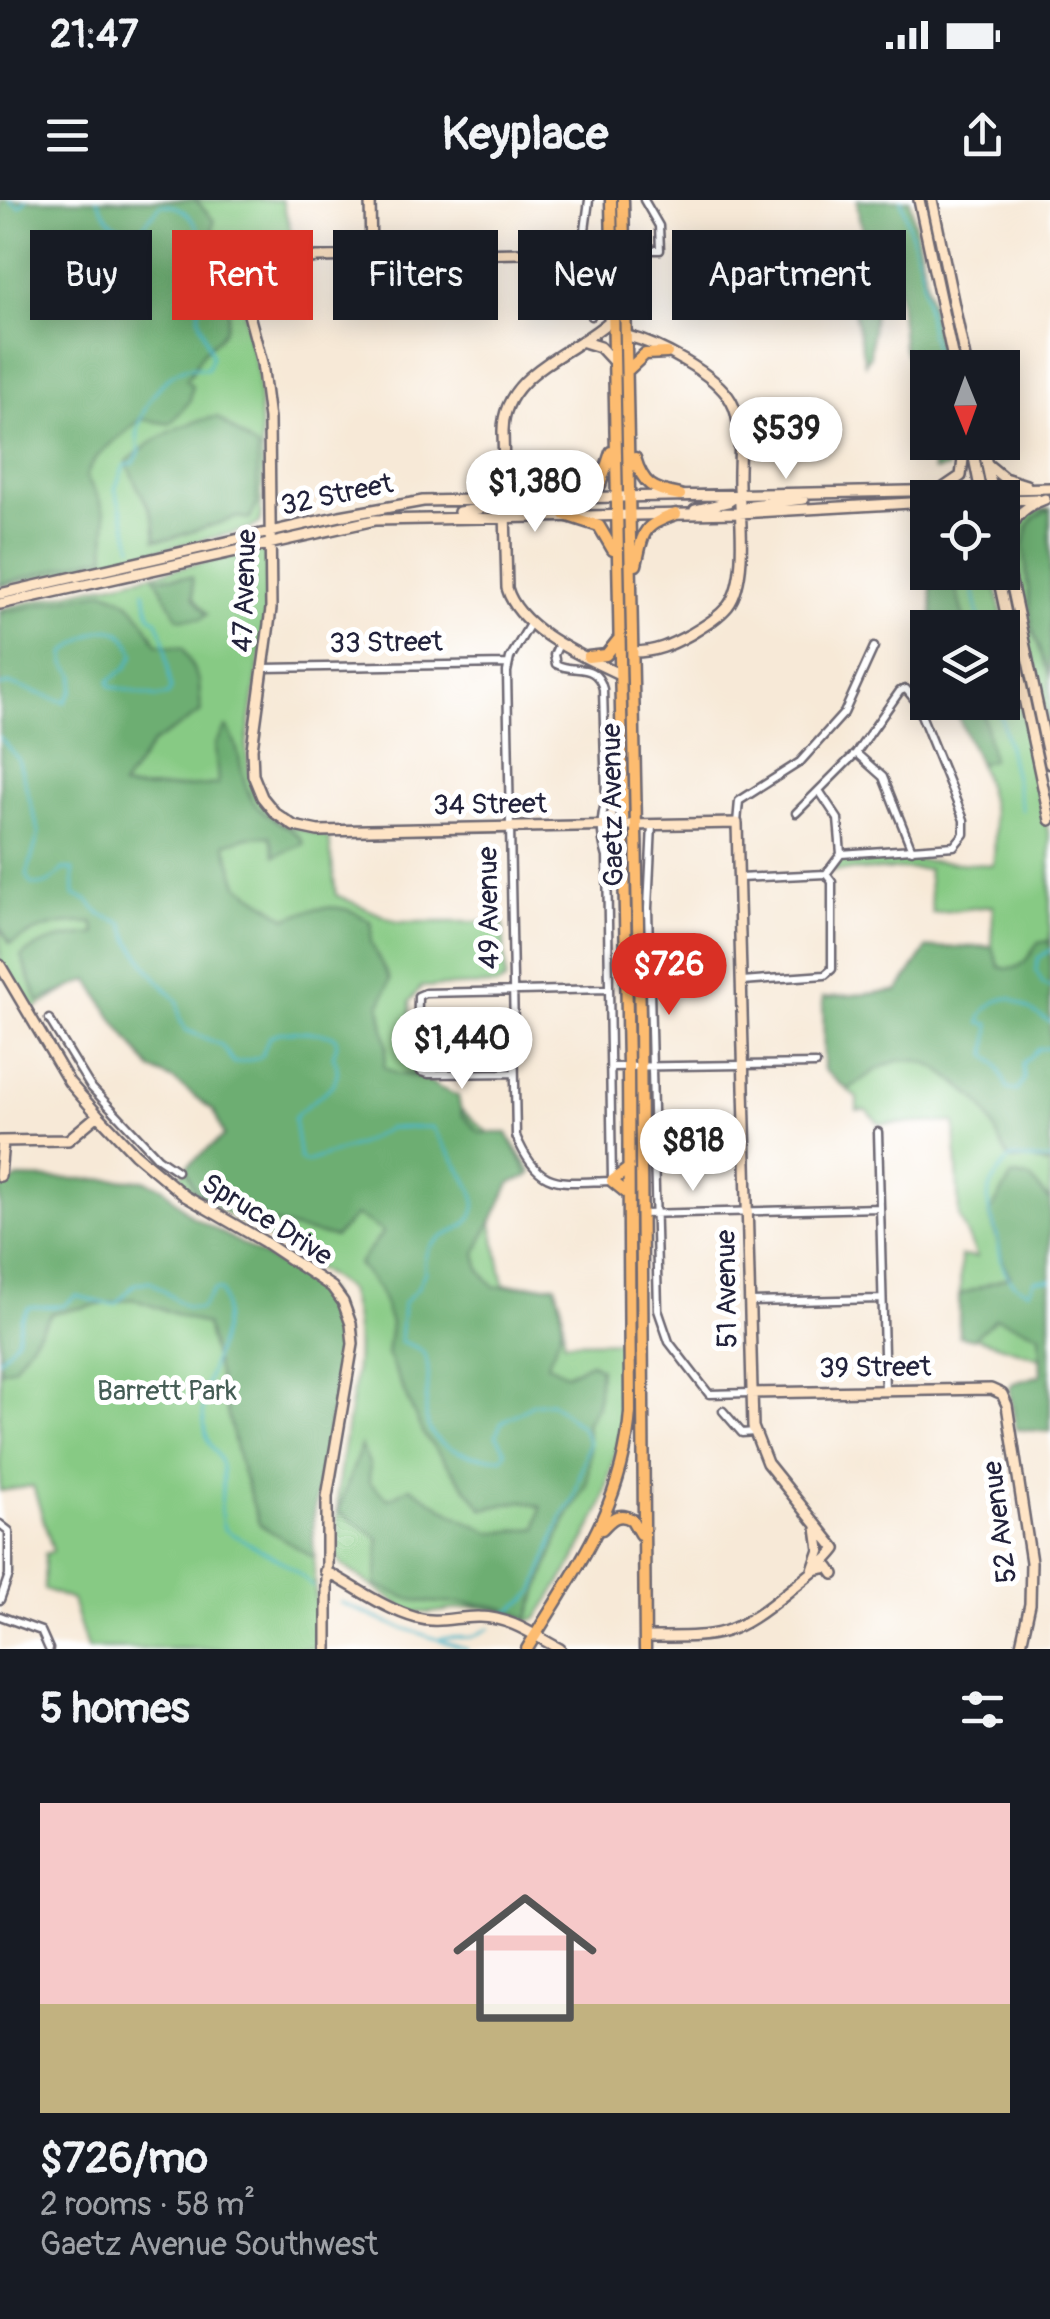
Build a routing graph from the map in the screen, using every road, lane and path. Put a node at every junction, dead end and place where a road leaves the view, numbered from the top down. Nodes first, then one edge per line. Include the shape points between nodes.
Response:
1 (370, 200) edge
2 (589, 200) edge
3 (611, 200) edge
4 (623, 200) edge
5 (644, 200) edge
6 (919, 200) edge
7 (932, 200) edge
8 (371, 230) edge
9 (586, 230) edge
10 (615, 230) edge
11 (620, 230) edge
12 (652, 250) edge
13 (333, 258) edge
14 (610, 320) edge
15 (612, 320) edge
16 (619, 320) edge
17 (626, 320) edge
18 (628, 336) junction
19 (584, 342) junction
20 (951, 350) edge
21 (963, 350) edge
22 (667, 354) junction
23 (613, 361) junction
24 (629, 370) junction
25 (614, 442) junction
26 (630, 444) junction
27 (986, 460) edge
28 (987, 464) junction
29 (987, 480) edge
30 (1044, 488) edge
31 (910, 492) edge
32 (680, 494) junction
33 (739, 494) junction
34 (849, 494) junction
35 (616, 496) junction
36 (631, 496) junction
37 (504, 498) junction
38 (568, 498) junction
39 (1048, 499) edge
40 (1020, 500) edge
41 (910, 503) edge
42 (1020, 512) edge
43 (739, 513) junction
44 (616, 514) junction
45 (632, 514) junction
46 (676, 514) junction
47 (565, 515) junction
48 (505, 516) junction
49 (442, 517) junction
50 (270, 537) junction
51 (617, 558) junction
52 (632, 585) junction
53 (617, 589) junction
54 (1001, 590) edge
55 (1014, 590) edge
56 (0, 594) edge
57 (0, 604) edge
58 (530, 624) junction
59 (618, 639) junction
60 (560, 642) junction
61 (874, 646) dead end
62 (633, 652) junction
63 (588, 657) junction
64 (508, 664) junction
65 (264, 668) junction
66 (619, 674) junction
67 (856, 752) junction
68 (634, 754) junction
69 (1050, 764) edge
70 (259, 792) joint
71 (820, 792) junction
72 (796, 813) dead end
73 (1050, 820) edge
74 (737, 824) junction
75 (630, 825) junction
76 (652, 825) junction
77 (602, 826) junction
78 (510, 828) junction
79 (912, 850) junction
80 (841, 854) junction
81 (826, 874) junction
82 (739, 878) junction
83 (0, 965) edge
84 (742, 981) junction
85 (609, 989) junction
86 (513, 991) junction
87 (49, 1019) dead end
88 (816, 1064) dead end
89 (744, 1066) junction
90 (611, 1067) junction
91 (640, 1067) junction
92 (514, 1073) junction
93 (108, 1106) junction
94 (98, 1115) junction
95 (878, 1132) dead end
96 (2, 1141) edge
97 (630, 1168) junction
98 (177, 1171) dead end
99 (0, 1176) edge
100 (612, 1181) junction
101 (630, 1197) junction
102 (880, 1208) junction
103 (748, 1211) junction
104 (655, 1212) junction
105 (642, 1214) junction
106 (882, 1299) junction
107 (750, 1302) junction
108 (885, 1391) junction
109 (999, 1392) joint
110 (751, 1393) junction
111 (724, 1411) dead end
112 (754, 1432) junction
113 (816, 1522) junction
114 (0, 1524) edge
115 (592, 1541) junction
116 (644, 1544) junction
117 (326, 1571) junction
118 (812, 1573) junction
119 (834, 1574) dead end
120 (0, 1600) edge
121 (0, 1616) edge
122 (536, 1636) junction
123 (645, 1643) edge
124 (49, 1649) edge
125 (327, 1649) edge
126 (528, 1649) edge
127 (560, 1649) edge
128 (1020, 1649) edge

1 - 8 street
2 - 9 street
3 - 10 main road, Gaetz Avenue
4 - 11 main road, Gaetz Avenue
5 - 12 street via 659,226 660,250
6 - 20 street
7 - 21 street
13 - 50 street, 47 Avenue via 242,273 267,392
14 - 19 street
15 - 23 main road, Gaetz Avenue
16 - 18 main road
17 - 18 main road, Gaetz Avenue
18 - 22 street
18 - 24 main road, Gaetz Avenue
19 - 23 street via 600,346
19 - 37 street via 508,400
22 - 24 main road via 646,354
22 - 33 street via 714,380 731,402 738,422
23 - 25 main road, Gaetz Avenue
24 - 26 main road, Gaetz Avenue
25 - 35 main road, Gaetz Avenue
25 - 38 main road via 600,484
26 - 32 main road via 646,484
26 - 36 main road, Gaetz Avenue
27 - 28 street
28 - 29 street
28 - 30 street via 1004,478
31 - 34 street, 32 Street
32 - 33 street, 32 Street
32 - 36 street, 32 Street
33 - 34 street, 32 Street
33 - 43 street
33 - 46 street
34 - 43 street via 750,505
35 - 36 street, 32 Street
35 - 38 street, 32 Street
35 - 44 main road, Gaetz Avenue
36 - 45 main road, Gaetz Avenue
37 - 38 street, 32 Street
37 - 48 street
37 - 49 street via 492,508
37 - 50 street, 32 Street via 423,501
38 - 48 street
39 - 40 street
39 - 42 street
41 - 43 street, 32 Street
43 - 46 street, 32 Street
43 - 62 street via 740,576 727,606 662,649
44 - 45 street, 32 Street
44 - 47 street, 32 Street
44 - 51 main road, Gaetz Avenue
45 - 46 street, 32 Street
45 - 52 main road, Gaetz Avenue
46 - 52 main road via 644,531
47 - 48 street, 32 Street
47 - 51 main road via 602,529
48 - 49 street, 32 Street
48 - 58 street via 507,588
49 - 50 street, 32 Street
50 - 56 street, 32 Street
50 - 57 street, 32 Street
50 - 65 street, 47 Avenue
51 - 53 main road, Gaetz Avenue
52 - 62 main road, Gaetz Avenue
53 - 59 main road, Gaetz Avenue
53 - 62 main road
54 - 73 street
55 - 69 street
58 - 60 street
58 - 64 street, 49 Avenue
59 - 63 main road via 606,655
59 - 66 main road, Gaetz Avenue
60 - 63 street
60 - 77 street via 556,664 588,669 603,685
61 - 74 street via 844,714 800,762 739,801
62 - 68 main road, Gaetz Avenue
63 - 66 street
64 - 65 street, 33 Street
64 - 78 street, 49 Avenue
65 - 70 street, 47 Avenue via 252,758
66 - 68 main road
66 - 75 main road, Gaetz Avenue
67 - 71 street
67 - 79 street via 883,777
67 - 79 street via 906,689 957,803 964,834 954,846
68 - 75 main road, Gaetz Avenue
70 - 78 street, 34 Street via 280,817 311,830
71 - 72 street
71 - 80 street via 838,818
74 - 76 street, 34 Street
74 - 82 street, 51 Avenue
75 - 76 street, 34 Street
75 - 77 street, 34 Street
75 - 91 main road, Gaetz Avenue
76 - 91 street
77 - 78 street, 34 Street
77 - 85 street
78 - 86 street, 49 Avenue
79 - 80 street
80 - 81 street
81 - 82 street
81 - 84 street via 832,882 834,963 826,974
82 - 84 street, 51 Avenue
83 - 94 street, Spruce Drive via 69,1082
84 - 89 street, 51 Avenue
85 - 86 street
85 - 90 street
86 - 92 street, 49 Avenue
86 - 92 street via 425,993 416,1006 421,1072
87 - 93 street, Spruce Drive
88 - 89 street
89 - 91 street
89 - 103 street, 51 Avenue
90 - 91 street
90 - 100 street
91 - 97 main road, Gaetz Avenue
91 - 104 street
91 - 105 main road, Gaetz Avenue
92 - 100 street, 49 Avenue via 517,1138 538,1172 553,1182
93 - 94 street
93 - 98 street, Spruce Drive
94 - 96 street via 68,1140
94 - 117 street, Spruce Drive via 185,1196 314,1272 343,1302 353,1344 328,1485
95 - 102 street
96 - 99 street
97 - 100 main road
97 - 101 main road, Gaetz Avenue
100 - 101 main road
101 - 115 main road, Gaetz Avenue via 628,1443 609,1510
102 - 103 street
102 - 106 street
103 - 104 street
103 - 107 street, 51 Avenue
104 - 105 street
104 - 110 street via 658,1310 668,1342 709,1394
105 - 116 main road, Gaetz Avenue
106 - 107 street
106 - 108 street
107 - 110 street, 51 Avenue
108 - 109 street, 39 Street
108 - 110 street, 39 Street
109 - 128 street, 52 Avenue via 1007,1404 1030,1555 1030,1604
110 - 112 street, 51 Avenue
111 - 112 street via 742,1432
112 - 113 street via 767,1463
113 - 118 street via 820,1550
113 - 118 street via 836,1548
114 - 120 street via 9,1531 10,1570
115 - 116 main road via 622,1516 635,1522
115 - 122 main road
116 - 123 main road, Gaetz Avenue
117 - 122 street via 419,1619 492,1618
117 - 125 street, Spruce Drive
118 - 119 street via 828,1566
118 - 123 street via 733,1630
121 - 124 street via 41,1631
122 - 126 main road
122 - 127 street

